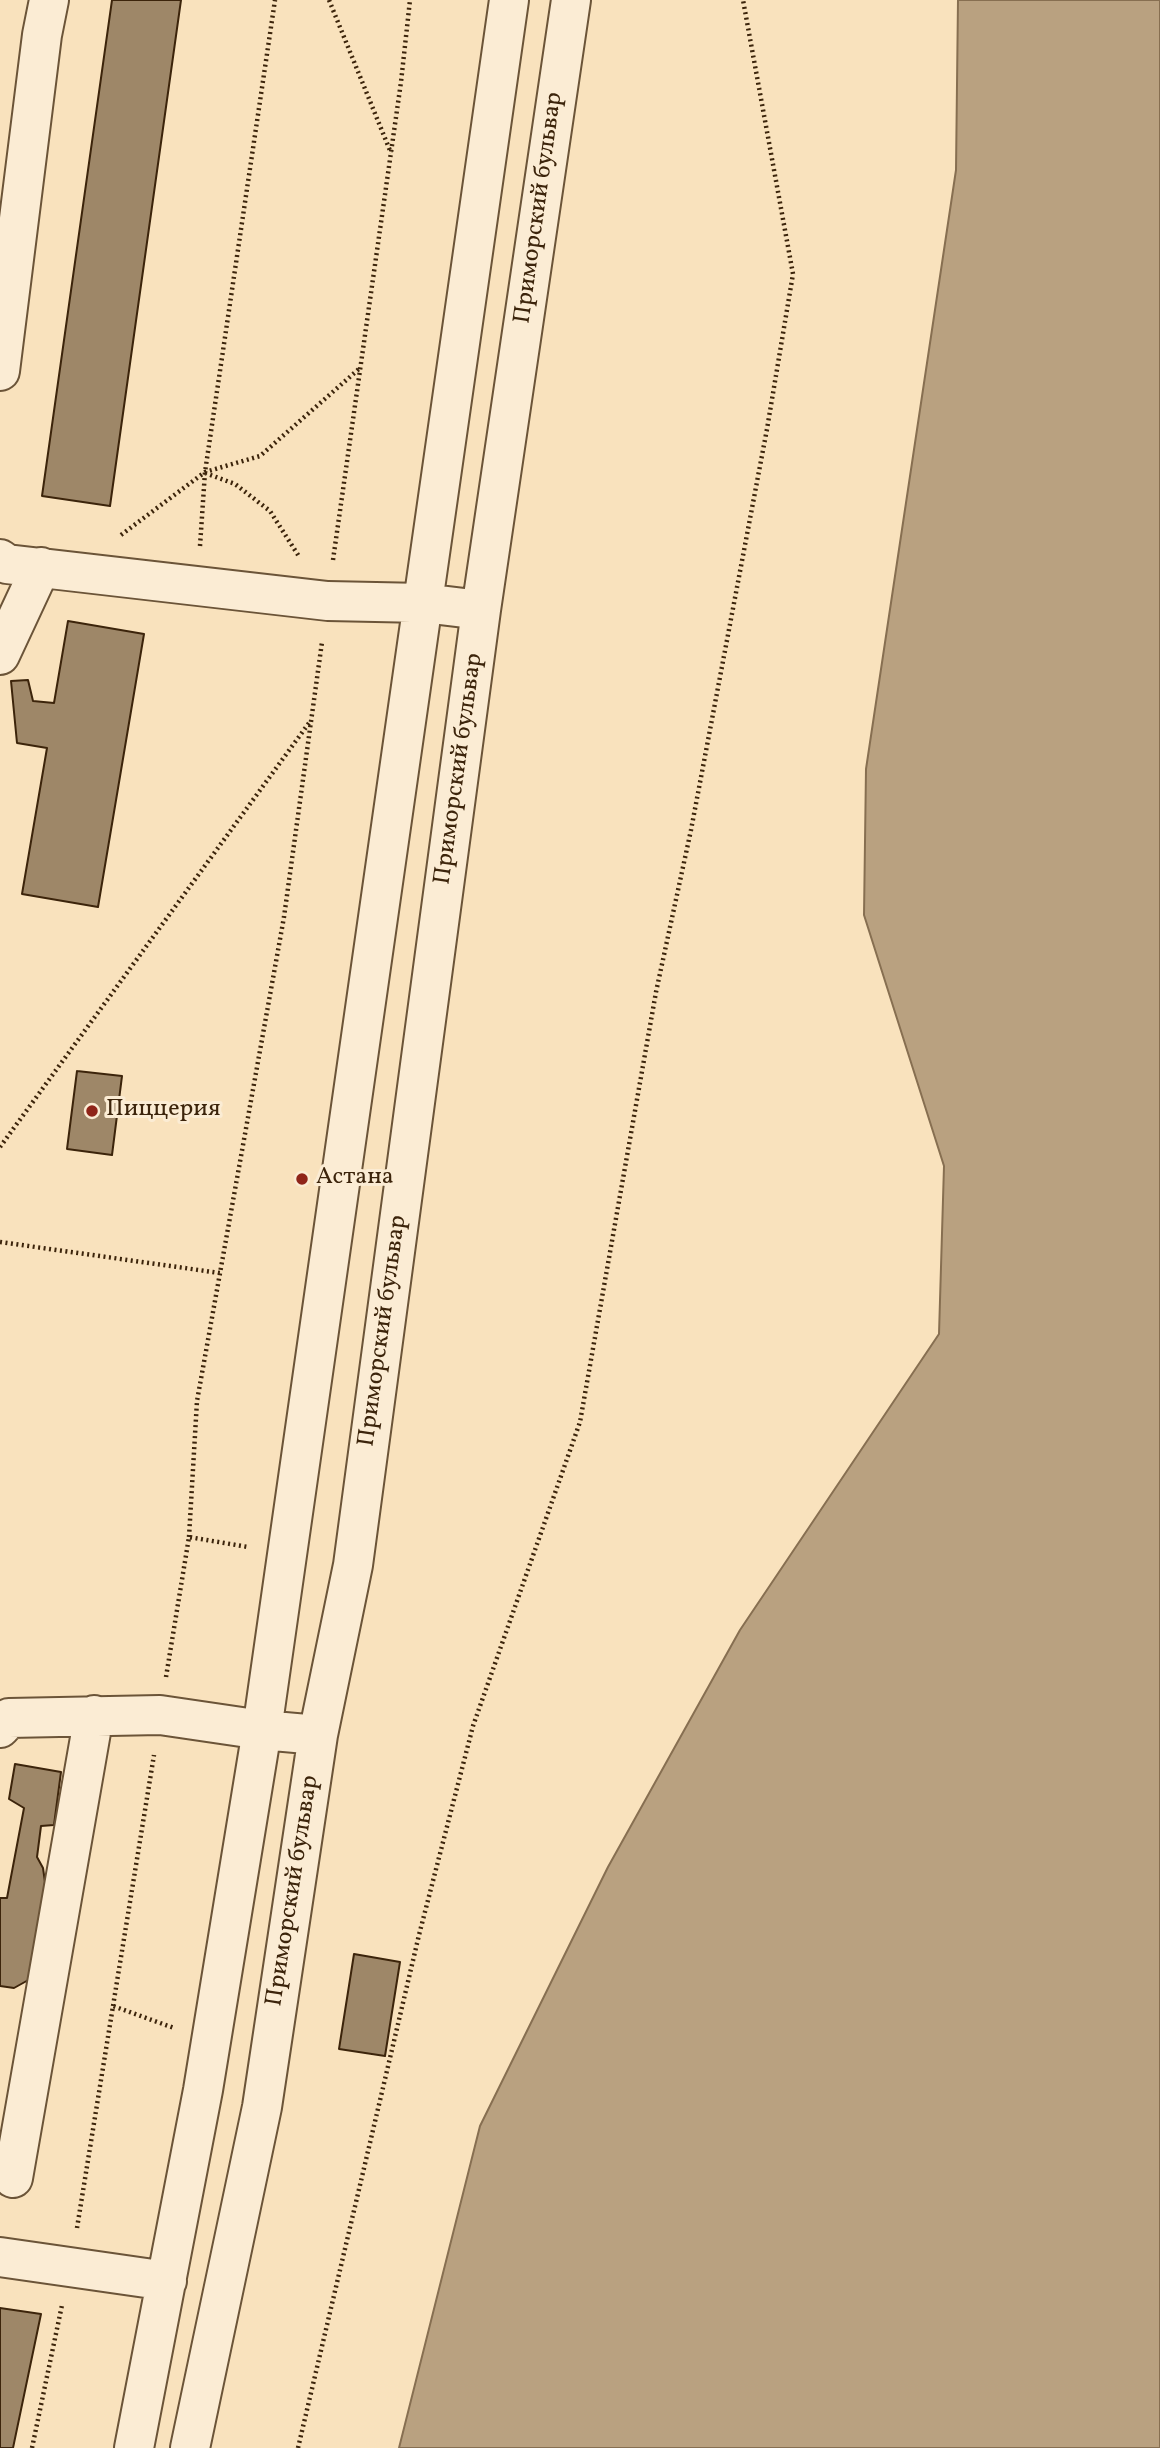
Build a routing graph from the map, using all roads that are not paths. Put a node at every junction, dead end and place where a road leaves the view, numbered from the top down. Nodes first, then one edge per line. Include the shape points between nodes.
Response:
1 (49, 0) edge
2 (509, 0) edge
3 (570, 0) edge
4 (0, 370) edge
5 (0, 559) edge
6 (57, 569) junction
7 (423, 603) junction
8 (481, 610) junction
9 (0, 655) edge
10 (94, 1715) junction
11 (0, 1728) edge
12 (261, 1730) junction
13 (318, 1735) junction
14 (13, 2178) dead end
15 (0, 2258) edge
16 (167, 2281) junction
17 (194, 2431) edge
18 (134, 2448) edge
19 (170, 2448) edge

1 - 4 street
2 - 7 street
3 - 8 street, Приморский бульвар
5 - 6 street via 7,564
6 - 7 street via 328,601
6 - 9 street
7 - 8 street
7 - 12 street
8 - 13 street, Приморский бульвар via 353,1565
10 - 11 street via 9,1718
10 - 12 street via 160,1715
10 - 14 street
12 - 13 street
12 - 16 street
13 - 17 street, Приморский бульвар via 261,2107
15 - 16 street
16 - 18 street
17 - 19 street

